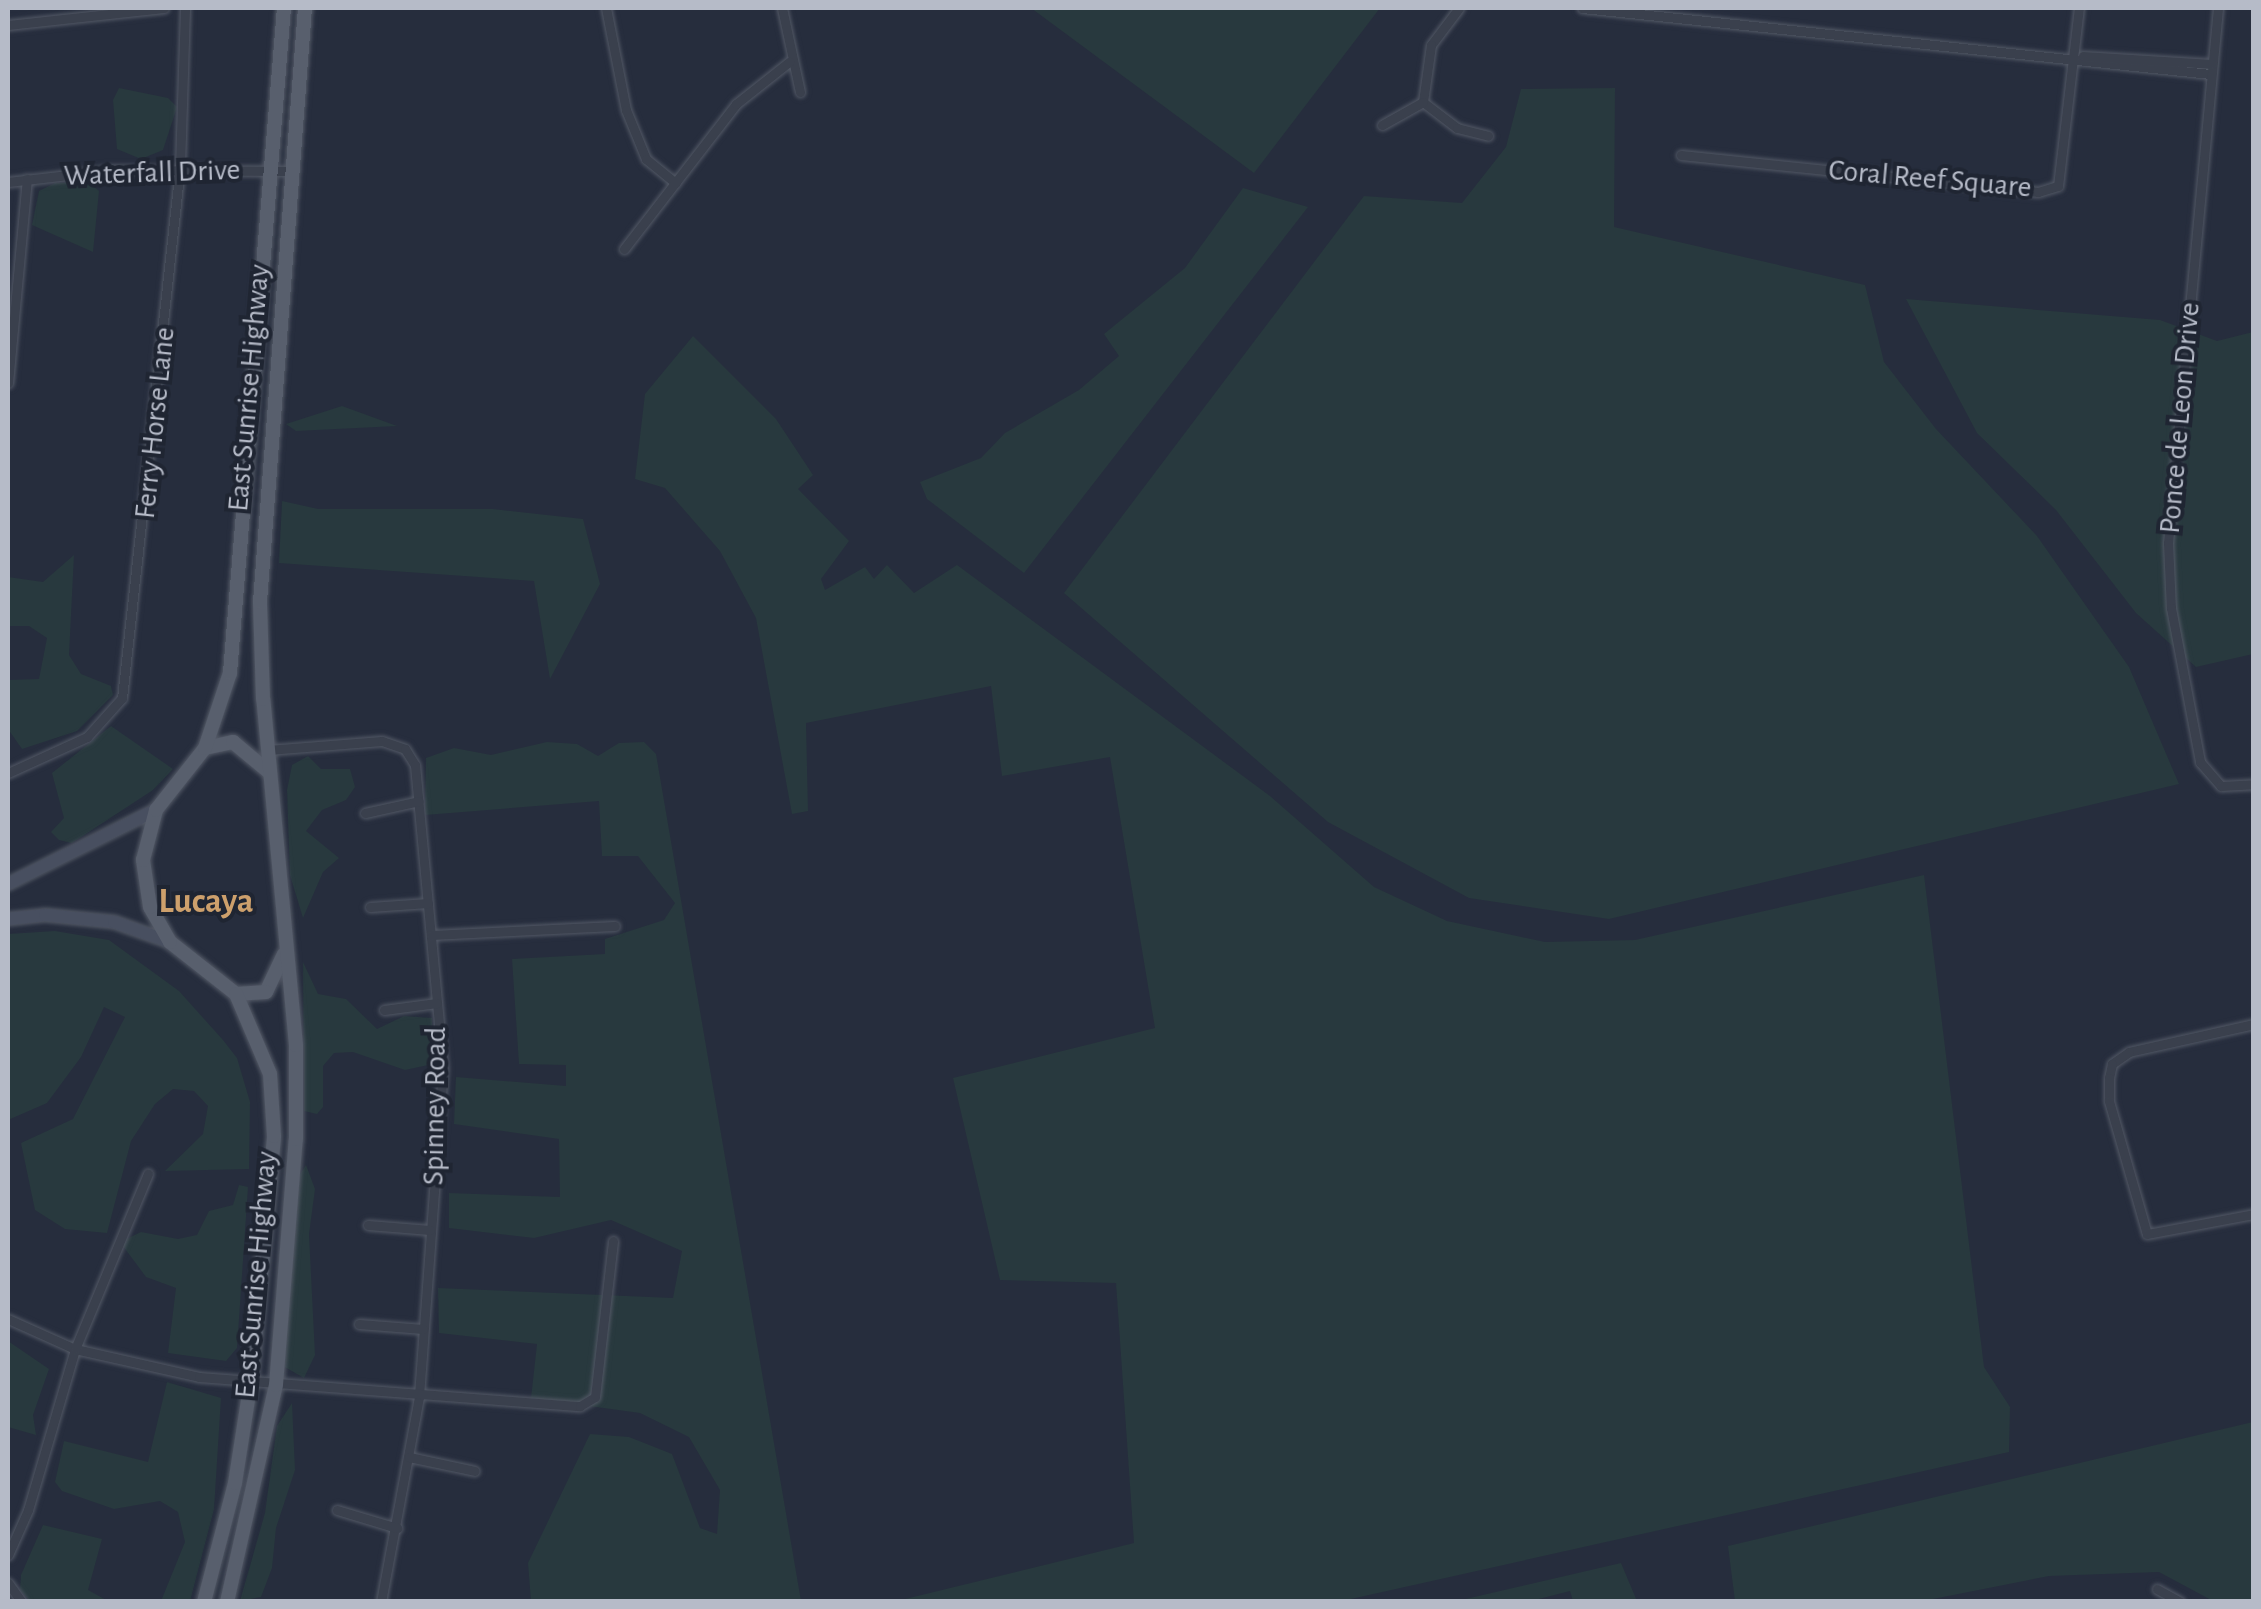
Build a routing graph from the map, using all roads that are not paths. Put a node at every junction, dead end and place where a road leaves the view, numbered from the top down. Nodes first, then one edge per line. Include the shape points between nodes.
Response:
1 (164, 8) edge
2 (185, 8) edge
3 (284, 8) edge
4 (305, 8) edge
5 (606, 8) edge
6 (782, 8) edge
7 (1460, 8) edge
8 (1582, 8) edge
9 (2079, 8) edge
10 (2218, 8) edge
11 (8, 26) edge
12 (2075, 57) junction
13 (789, 62) junction
14 (2211, 69) junction
15 (800, 92) dead end
16 (1423, 102) junction
17 (1382, 125) dead end
18 (1488, 136) dead end
19 (1682, 155) dead end
20 (180, 168) junction
21 (272, 170) junction
22 (296, 172) junction
23 (26, 179) junction
24 (8, 182) edge
25 (676, 182) junction
26 (624, 248) dead end
27 (8, 383) edge
28 (205, 748) junction
29 (268, 750) junction
30 (8, 760) edge
31 (10, 772) edge
32 (270, 773) junction
33 (2254, 784) edge
34 (418, 801) junction
35 (156, 810) junction
36 (365, 814) dead end
37 (8, 884) edge
38 (428, 904) junction
39 (370, 907) dead end
40 (8, 919) edge
41 (615, 926) dead end
42 (430, 935) junction
43 (170, 942) junction
44 (285, 948) junction
45 (236, 994) junction
46 (436, 1003) junction
47 (384, 1010) dead end
48 (2254, 1024) edge
49 (148, 1174) dead end
50 (2254, 1214) edge
51 (368, 1225) dead end
52 (430, 1230) junction
53 (613, 1240) dead end
54 (8, 1318) edge
55 (359, 1324) dead end
56 (423, 1329) junction
57 (75, 1348) junction
58 (251, 1381) junction
59 (276, 1384) junction
60 (419, 1397) junction
61 (409, 1457) junction
62 (475, 1471) dead end
63 (337, 1510) dead end
64 (397, 1528) junction
65 (8, 1556) edge
66 (8, 1583) edge
67 (2157, 1589) dead end
68 (22, 1602) edge
69 (204, 1602) edge
70 (228, 1602) edge
71 (381, 1602) edge
72 (2180, 1602) edge

1 - 11 street
2 - 20 street, Ferry Horse Lane
3 - 21 main road, East Sunrise Highway
4 - 22 main road, East Sunrise Highway
5 - 25 street via 626,110 646,159
6 - 13 street
7 - 16 street via 1431,45
8 - 12 street
9 - 12 street, Coral Reef Square
10 - 14 street, Ponce de Leon Drive
12 - 14 street
12 - 19 street, Coral Reef Square via 2064,172 2058,186 2038,192
13 - 15 street
13 - 25 street via 736,104
14 - 33 street, Ponce de Leon Drive via 2168,543 2171,608 2200,762 2221,786
16 - 17 street
16 - 18 street via 1457,128
20 - 21 street, Waterfall Drive
20 - 23 street, Waterfall Drive
20 - 31 street, Ferry Horse Lane via 122,698 87,737
21 - 22 street, Waterfall Drive
21 - 28 main road, East Sunrise Highway via 230,672
22 - 29 main road, East Sunrise Highway via 260,602
23 - 24 street, Waterfall Drive
23 - 27 street
25 - 26 street
28 - 32 main road via 233,742
28 - 35 main road
29 - 32 main road, East Sunrise Highway
29 - 34 street, Spinney Road via 398,745 415,765
30 - 31 street
32 - 44 main road, East Sunrise Highway
34 - 36 street
34 - 38 street, Spinney Road
35 - 37 main road
35 - 43 main road via 144,884
38 - 39 street
38 - 42 street, Spinney Road
40 - 43 main road via 44,915 114,922
41 - 42 street
42 - 46 street, Spinney Road
43 - 45 main road
44 - 45 main road via 266,992
44 - 59 main road, East Sunrise Highway via 296,1045 296,1139
45 - 58 main road, East Sunrise Highway via 270,1074 274,1136
46 - 47 street
46 - 52 street, Spinney Road via 442,1069
48 - 50 street via 2129,1052 2112,1064 2109,1078 2109,1102 2147,1234
49 - 57 street
51 - 52 street
52 - 56 street, Spinney Road
53 - 60 street via 595,1397 580,1406
54 - 57 street
55 - 56 street
56 - 60 street, Spinney Road
57 - 58 street via 151,1368
57 - 65 street
58 - 59 street
58 - 69 main road, East Sunrise Highway via 235,1483
59 - 60 street
59 - 70 main road, East Sunrise Highway
60 - 61 street, Spinney Road
61 - 62 street
61 - 64 street, Spinney Road
63 - 64 street
64 - 71 street, Spinney Road
66 - 68 street
67 - 72 street

